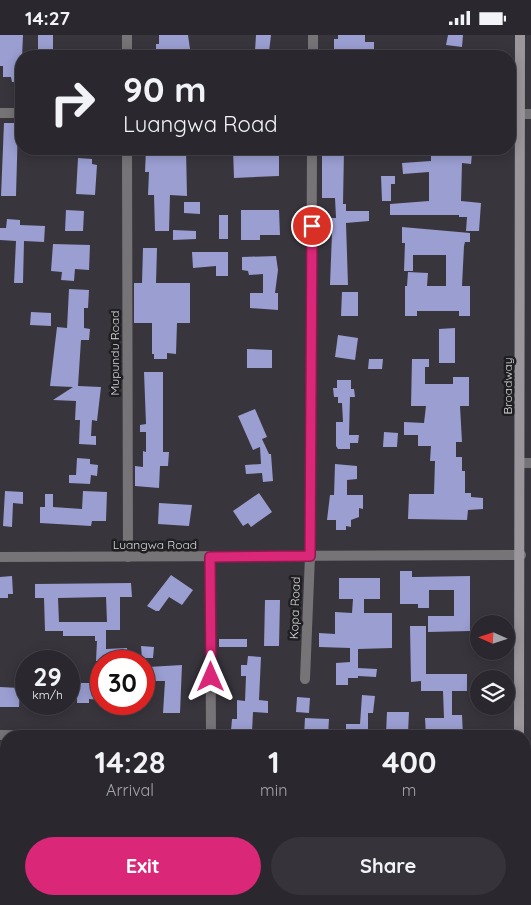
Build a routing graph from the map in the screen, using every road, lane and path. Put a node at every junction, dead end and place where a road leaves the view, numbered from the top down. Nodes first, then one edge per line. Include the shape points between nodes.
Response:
1 (127, 35) edge
2 (312, 35) edge
3 (520, 35) edge
4 (127, 50) edge
5 (313, 50) edge
6 (516, 98) edge
7 (0, 113) edge
8 (15, 113) edge
9 (516, 114) edge
10 (531, 114) edge
11 (516, 146) edge
12 (127, 155) edge
13 (312, 155) edge
14 (526, 463) edge
15 (521, 555) junction
16 (310, 556) junction
17 (0, 557) edge
18 (128, 557) junction
19 (210, 557) junction
20 (306, 679) dead end
21 (211, 730) edge
22 (519, 730) edge

1 - 4 street
2 - 5 street
3 - 6 main road, Broadway
7 - 8 street
9 - 10 street
11 - 14 main road, Broadway
12 - 18 street, Mupundu Road
13 - 16 street, Kopa Road
14 - 15 main road, Broadway
15 - 16 street, Luangwa Road
15 - 22 main road, Broadway
16 - 19 street, Luangwa Road
16 - 20 street, Kopa Road
17 - 18 street, Luangwa Road
18 - 19 street, Luangwa Road
19 - 21 street

